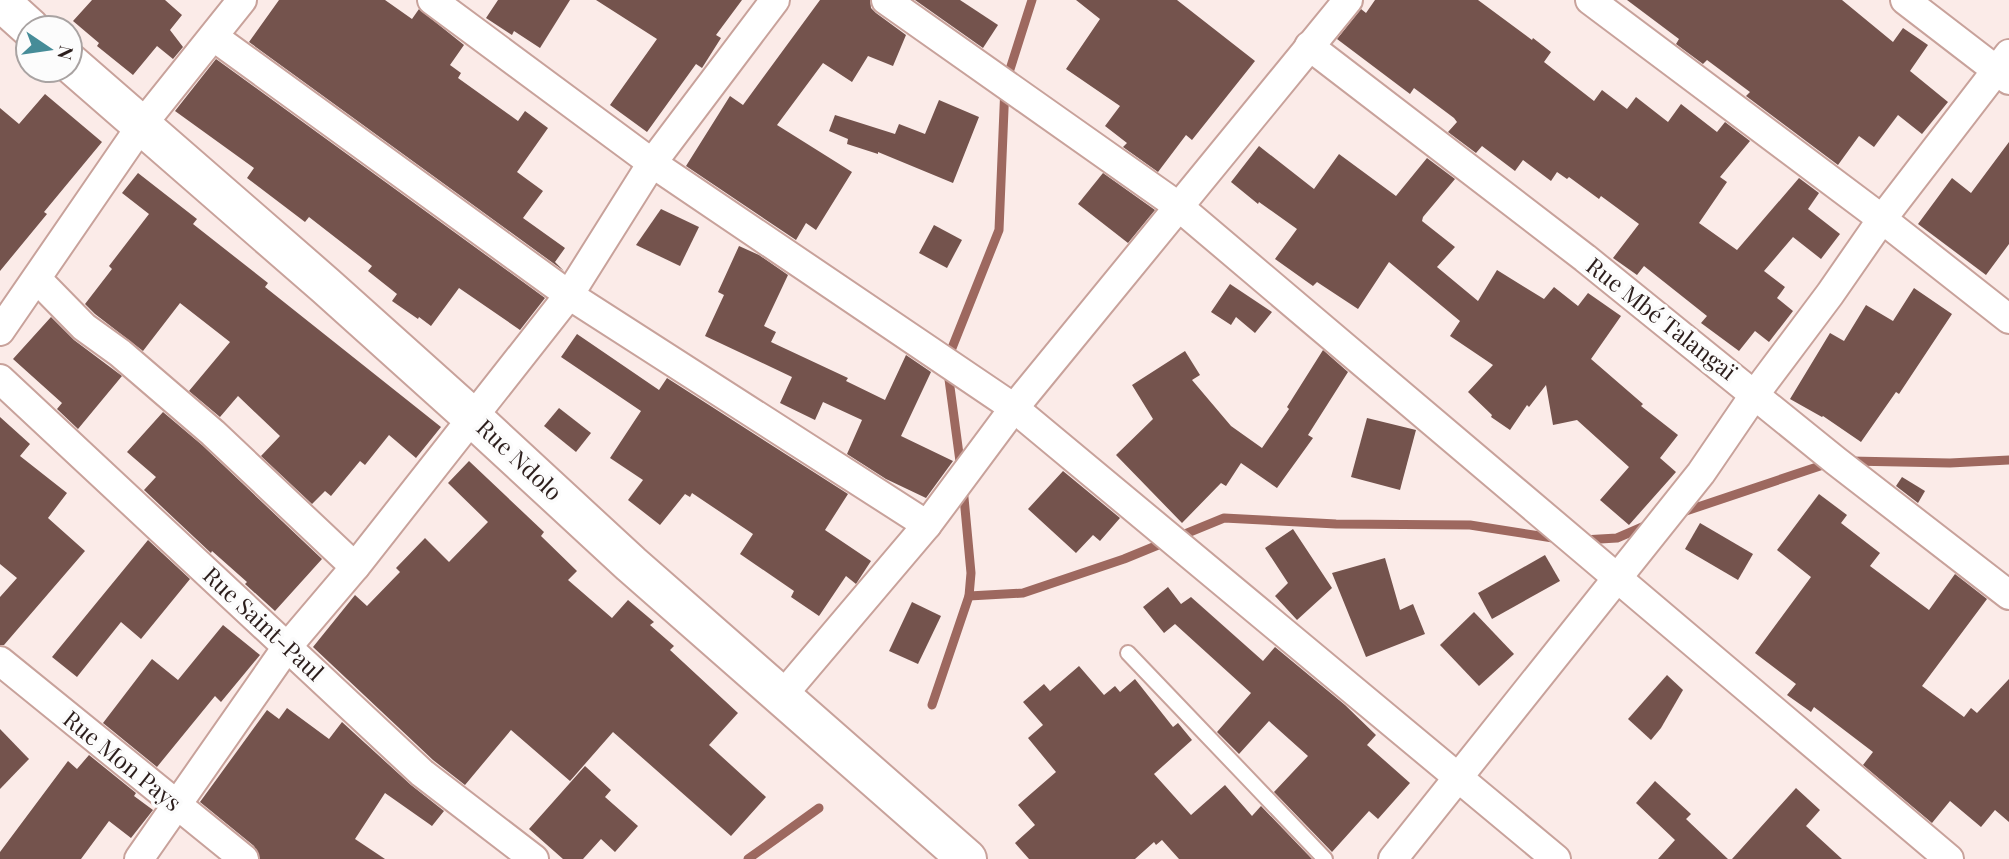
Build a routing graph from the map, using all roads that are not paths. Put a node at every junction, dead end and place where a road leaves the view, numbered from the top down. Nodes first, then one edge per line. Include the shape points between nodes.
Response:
1 (243, 0) edge
2 (432, 0) edge
3 (775, 0) edge
4 (886, 0) edge
5 (1348, 0) edge
6 (1590, 0) edge
7 (1905, 0) edge
8 (0, 1) edge
9 (14, 14) edge
10 (214, 37) junction
11 (1309, 46) junction
12 (2005, 68) edge
13 (84, 75) edge
14 (141, 126) junction
15 (652, 163) junction
16 (1178, 206) junction
17 (1882, 219) junction
18 (37, 279) junction
19 (569, 295) junction
20 (2009, 319) edge
21 (0, 331) edge
22 (0, 379) edge
23 (1755, 394) junction
24 (1014, 408) junction
25 (473, 418) junction
26 (927, 525) junction
27 (355, 567) junction
28 (1617, 579) junction
29 (2009, 595) edge
30 (287, 647) junction
31 (1128, 653) dead end
32 (0, 661) edge
33 (782, 696) junction
34 (1458, 778) junction
35 (176, 805) junction
36 (139, 859) edge
37 (244, 859) edge
38 (534, 859) edge
39 (967, 859) edge
40 (1325, 859) edge
41 (1393, 859) edge
42 (1556, 859) edge
43 (1949, 859) edge

1 - 10 street
2 - 15 street
3 - 15 street
4 - 16 street
5 - 11 street
6 - 17 street
7 - 12 street
8 - 9 main road
10 - 14 street
10 - 19 street
11 - 16 street
11 - 23 street, Rue Mbé Talangaï
12 - 17 street
13 - 14 main road, Rue Ndolo
14 - 18 street
14 - 25 main road, Rue Ndolo
15 - 19 street
15 - 24 street
16 - 24 street
16 - 28 street
17 - 20 street
17 - 23 street
18 - 21 street
18 - 27 street via 84,327 213,433
19 - 25 street
19 - 26 street
22 - 30 street, Rue Saint-Paul
23 - 28 street via 1701,473
23 - 29 street, Rue Mbé Talangaï
24 - 26 street
24 - 34 street
25 - 27 street
25 - 33 main road, Rue Ndolo
26 - 33 street
27 - 30 street
28 - 34 street
28 - 43 street
30 - 35 street
30 - 38 street, Rue Saint-Paul via 422,772
31 - 40 lane
32 - 35 street, Rue Mon Pays
33 - 39 main road, Rue Ndolo
34 - 41 street
34 - 42 street
35 - 36 street
35 - 37 street, Rue Mon Pays

